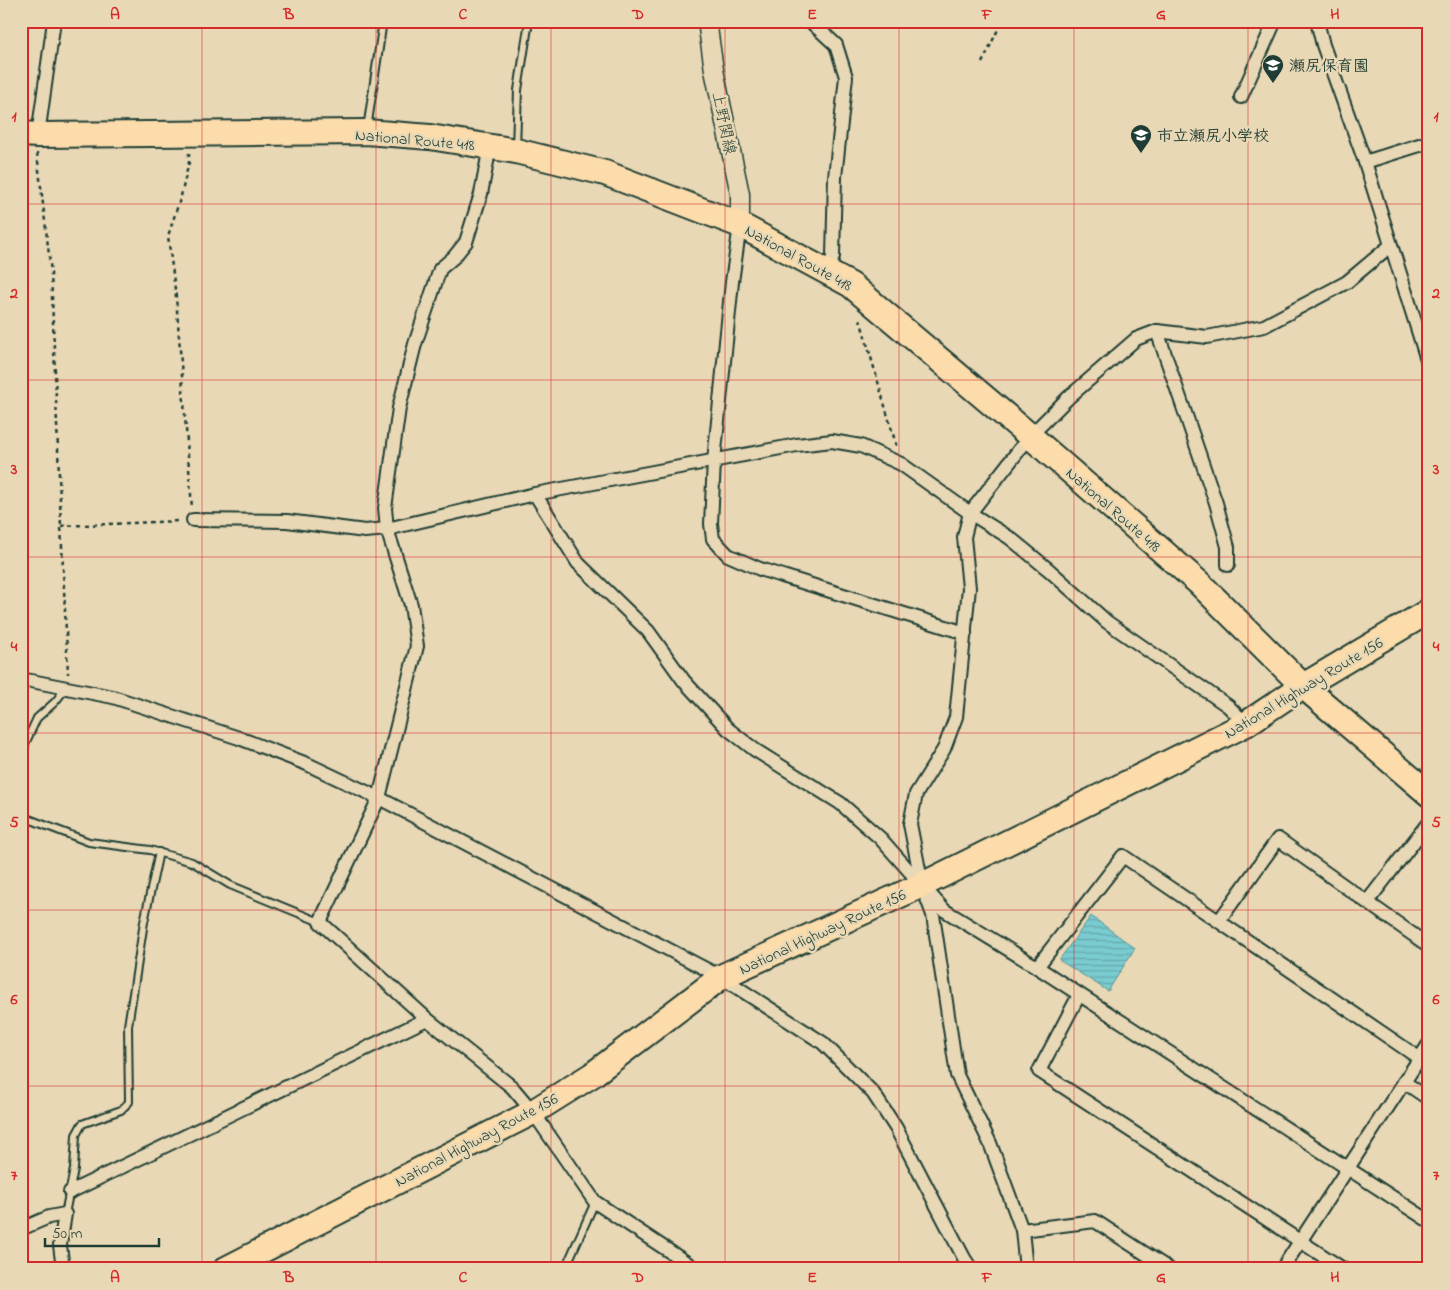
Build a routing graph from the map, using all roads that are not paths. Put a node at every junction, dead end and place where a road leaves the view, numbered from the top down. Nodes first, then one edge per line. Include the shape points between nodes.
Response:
1 (54, 21) edge
2 (383, 21) edge
3 (528, 21) edge
4 (707, 21) edge
5 (810, 21) edge
6 (1275, 21) edge
7 (1317, 21) edge
8 (1241, 97) dead end
9 (366, 132) junction
10 (30, 134) edge
11 (1429, 142) edge
12 (490, 146) junction
13 (516, 151) junction
14 (1365, 162) junction
15 (740, 225) junction
16 (1390, 246) junction
17 (829, 272) junction
18 (1157, 331) junction
19 (1429, 366) edge
20 (1030, 436) junction
21 (714, 461) junction
22 (535, 494) junction
23 (970, 513) junction
24 (193, 520) road end
25 (386, 529) junction
26 (1228, 565) dead end
27 (1429, 611) edge
28 (965, 633) junction
29 (21, 679) edge
30 (1303, 686) junction
31 (66, 688) junction
32 (1246, 724) junction
33 (21, 772) edge
34 (1429, 794) edge
35 (380, 798) junction
36 (21, 816) edge
37 (1429, 822) edge
38 (159, 852) junction
39 (922, 884) junction
40 (1366, 902) junction
41 (1219, 921) junction
42 (320, 922) junction
43 (1429, 946) edge
44 (1037, 967) junction
45 (721, 977) junction
46 (1079, 995) junction
47 (427, 1019) junction
48 (1429, 1044) edge
49 (1419, 1058) junction
50 (1404, 1082) junction
51 (1429, 1099) edge
52 (533, 1112) junction
53 (1348, 1169) junction
54 (70, 1192) junction
55 (595, 1202) junction
56 (65, 1214) junction
57 (1429, 1221) edge
58 (21, 1229) edge
59 (1022, 1230) junction
60 (1300, 1241) junction
61 (63, 1269) edge
62 (226, 1269) edge
63 (565, 1269) edge
64 (696, 1269) edge
65 (971, 1269) edge
66 (1026, 1269) edge
67 (1169, 1269) edge
68 (1282, 1269) edge
69 (1343, 1269) edge

1 - 10 street
2 - 9 lane
3 - 13 lane via 518,90
4 - 15 main road, 上野関線 via 740,194
5 - 17 street via 836,46 846,77 835,177 833,256
6 - 8 street
7 - 14 street
9 - 10 highway, National Route 418
9 - 12 highway, National Route 418
11 - 14 street
12 - 13 highway, National Route 418
12 - 25 street via 481,194 466,242 440,270 415,344 399,408
13 - 15 highway, National Route 418 via 605,174
14 - 16 street
15 - 17 highway, National Route 418
15 - 21 street
16 - 18 street via 1347,282 1264,326 1207,337
16 - 19 street
17 - 20 highway, National Route 418 via 851,285
18 - 20 street via 1136,339
18 - 26 street via 1216,503 1228,547
20 - 23 street
20 - 30 highway, National Route 418 via 1199,583
21 - 22 street
21 - 23 street via 832,441 861,446 901,464
21 - 28 street via 710,524 713,539 728,554 760,569
22 - 25 street
22 - 39 street via 578,563 648,630 684,680 728,729 755,750 840,803 880,838
23 - 28 street via 964,537 969,588
23 - 32 street via 1010,538 1107,622 1228,706
24 - 25 street via 287,521 366,531
25 - 35 street via 411,605 417,646
27 - 30 highway, National Highway Route 156
28 - 39 street via 956,717 944,750 916,794 910,824
29 - 31 street
30 - 32 highway, National Highway Route 156
30 - 34 highway, National Route 418
31 - 33 lane via 37,718 25,744
31 - 35 street via 113,698 239,738 307,764
32 - 39 highway, National Highway Route 156
35 - 42 street
35 - 45 street
36 - 38 lane via 89,842
37 - 40 street
38 - 42 lane via 192,862 230,885
38 - 54 lane via 128,1026 129,1102 121,1110 82,1124 76,1135
39 - 44 street via 944,910
39 - 45 highway, National Highway Route 156
39 - 59 street via 933,915 957,1075 990,1143
40 - 41 street via 1278,839
40 - 43 street
41 - 44 street via 1123,856
41 - 49 street
42 - 47 street
44 - 46 street
45 - 52 highway, National Highway Route 156 via 592,1075
45 - 65 street via 823,1043 873,1093 896,1128
46 - 53 street
46 - 60 street via 1039,1071
47 - 52 street via 512,1086
47 - 54 street
48 - 49 street
49 - 50 street
50 - 51 street
50 - 53 street
52 - 55 street
52 - 62 highway, National Highway Route 156
53 - 57 street
53 - 60 street
54 - 56 lane
55 - 63 lane
55 - 64 street
56 - 58 street
56 - 61 street via 60,1245
59 - 66 street
59 - 67 street via 1095,1221
60 - 68 street
60 - 69 street

